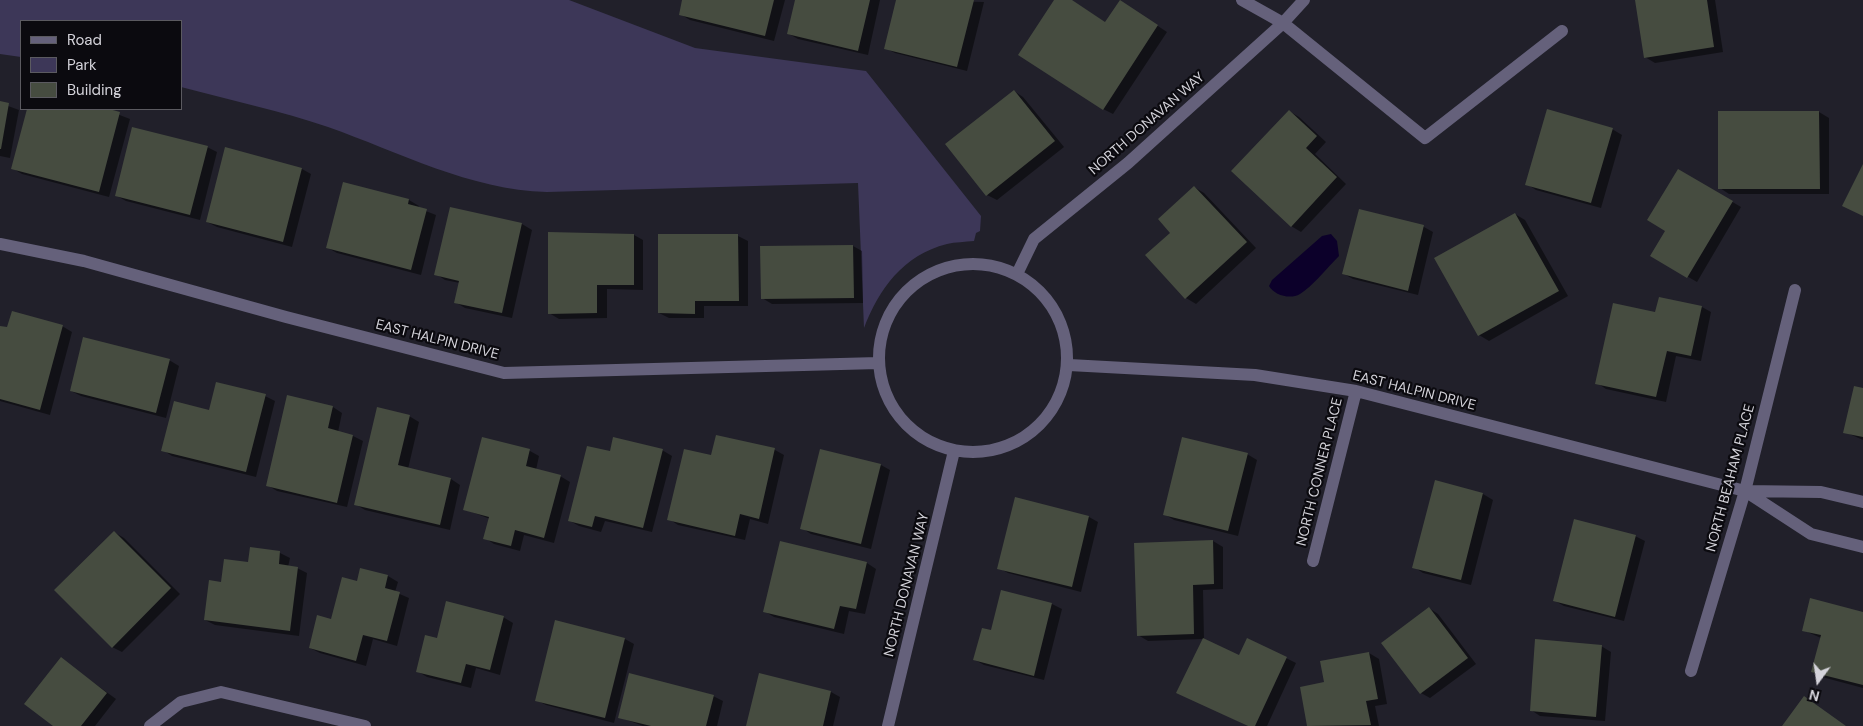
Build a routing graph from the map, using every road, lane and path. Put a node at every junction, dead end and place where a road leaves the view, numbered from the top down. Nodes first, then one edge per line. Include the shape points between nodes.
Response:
1 (1242, 0) edge
2 (1304, 0) edge
3 (1283, 23) junction
4 (1562, 31) dead end
5 (0, 244) edge
6 (1017, 274) junction
7 (1795, 290) dead end
8 (878, 364) junction
9 (1069, 365) junction
10 (1356, 390) junction
11 (954, 452) junction
12 (1745, 491) junction
13 (1863, 502) edge
14 (1863, 547) edge
15 (1313, 561) dead end
16 (1691, 672) dead end
17 (151, 725) edge
18 (364, 726) edge
19 (888, 726) edge

1 - 3 street
2 - 3 street, NORTH DONAVAN WAY
3 - 4 street via 1424,138
3 - 6 street, NORTH DONAVAN WAY via 1128,163 1034,239
5 - 8 street, EAST HALPIN DRIVE via 84,261 504,373
6 - 8 street via 990,265 962,264 934,272 910,287 892,309 881,335
6 - 9 street via 1040,290 1056,312 1066,338
7 - 12 street, NORTH BEAHAM PLACE
8 - 11 street via 885,394 901,421 925,440
9 - 10 street, EAST HALPIN DRIVE via 1255,375
9 - 11 street via 1061,396 1043,424 1018,443 987,453
10 - 12 street, EAST HALPIN DRIVE
10 - 15 street, NORTH CONNER PLACE
11 - 19 street, NORTH DONAVAN WAY
12 - 13 street, EAST HALPIN DRIVE via 1821,492
12 - 14 street, EAST HALPIN DRIVE via 1811,534
12 - 16 street, NORTH BEAHAM PLACE
17 - 18 street via 181,702 221,692

